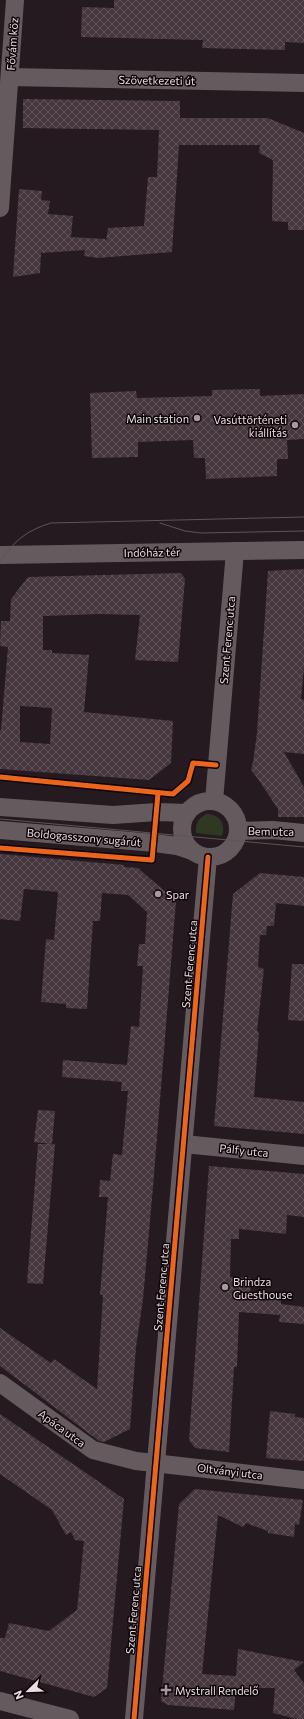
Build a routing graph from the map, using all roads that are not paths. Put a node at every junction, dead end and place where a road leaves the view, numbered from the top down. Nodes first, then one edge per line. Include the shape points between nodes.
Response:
1 (16, 0) edge
2 (10, 77) junction
3 (304, 83) edge
4 (0, 208) edge
5 (304, 550) edge
6 (235, 551) junction
7 (0, 555) edge
8 (214, 801) junction
9 (0, 807) edge
10 (187, 813) junction
11 (0, 830) edge
12 (238, 831) junction
13 (304, 832) edge
14 (200, 854) junction
15 (184, 1144) junction
16 (304, 1156) edge
17 (0, 1383) edge
18 (155, 1463) junction
19 (304, 1480) edge
20 (0, 1701) edge
21 (70, 1719) edge
22 (134, 1719) edge

1 - 2 street, Fővám köz
2 - 3 street, Szövetkezeti út
2 - 4 street, Fővám köz
5 - 6 street, Indóház tér
6 - 7 street, Indóház tér
6 - 8 street, Szent Ferenc utca
8 - 10 street via 198,803
8 - 12 street via 229,808 238,822
9 - 10 street via 113,815
10 - 14 street via 182,830 185,842
11 - 14 street, Boldogasszony sugárút via 155,843 177,846
12 - 13 street, Bem utca
12 - 14 street via 236,841 224,854
14 - 15 street, Szent Ferenc utca
15 - 16 street, Pálfy utca
15 - 18 street, Szent Ferenc utca
17 - 18 street, Apáca utca via 93,1450
18 - 19 street, Oltványi utca
18 - 22 street, Szent Ferenc utca
20 - 21 street

